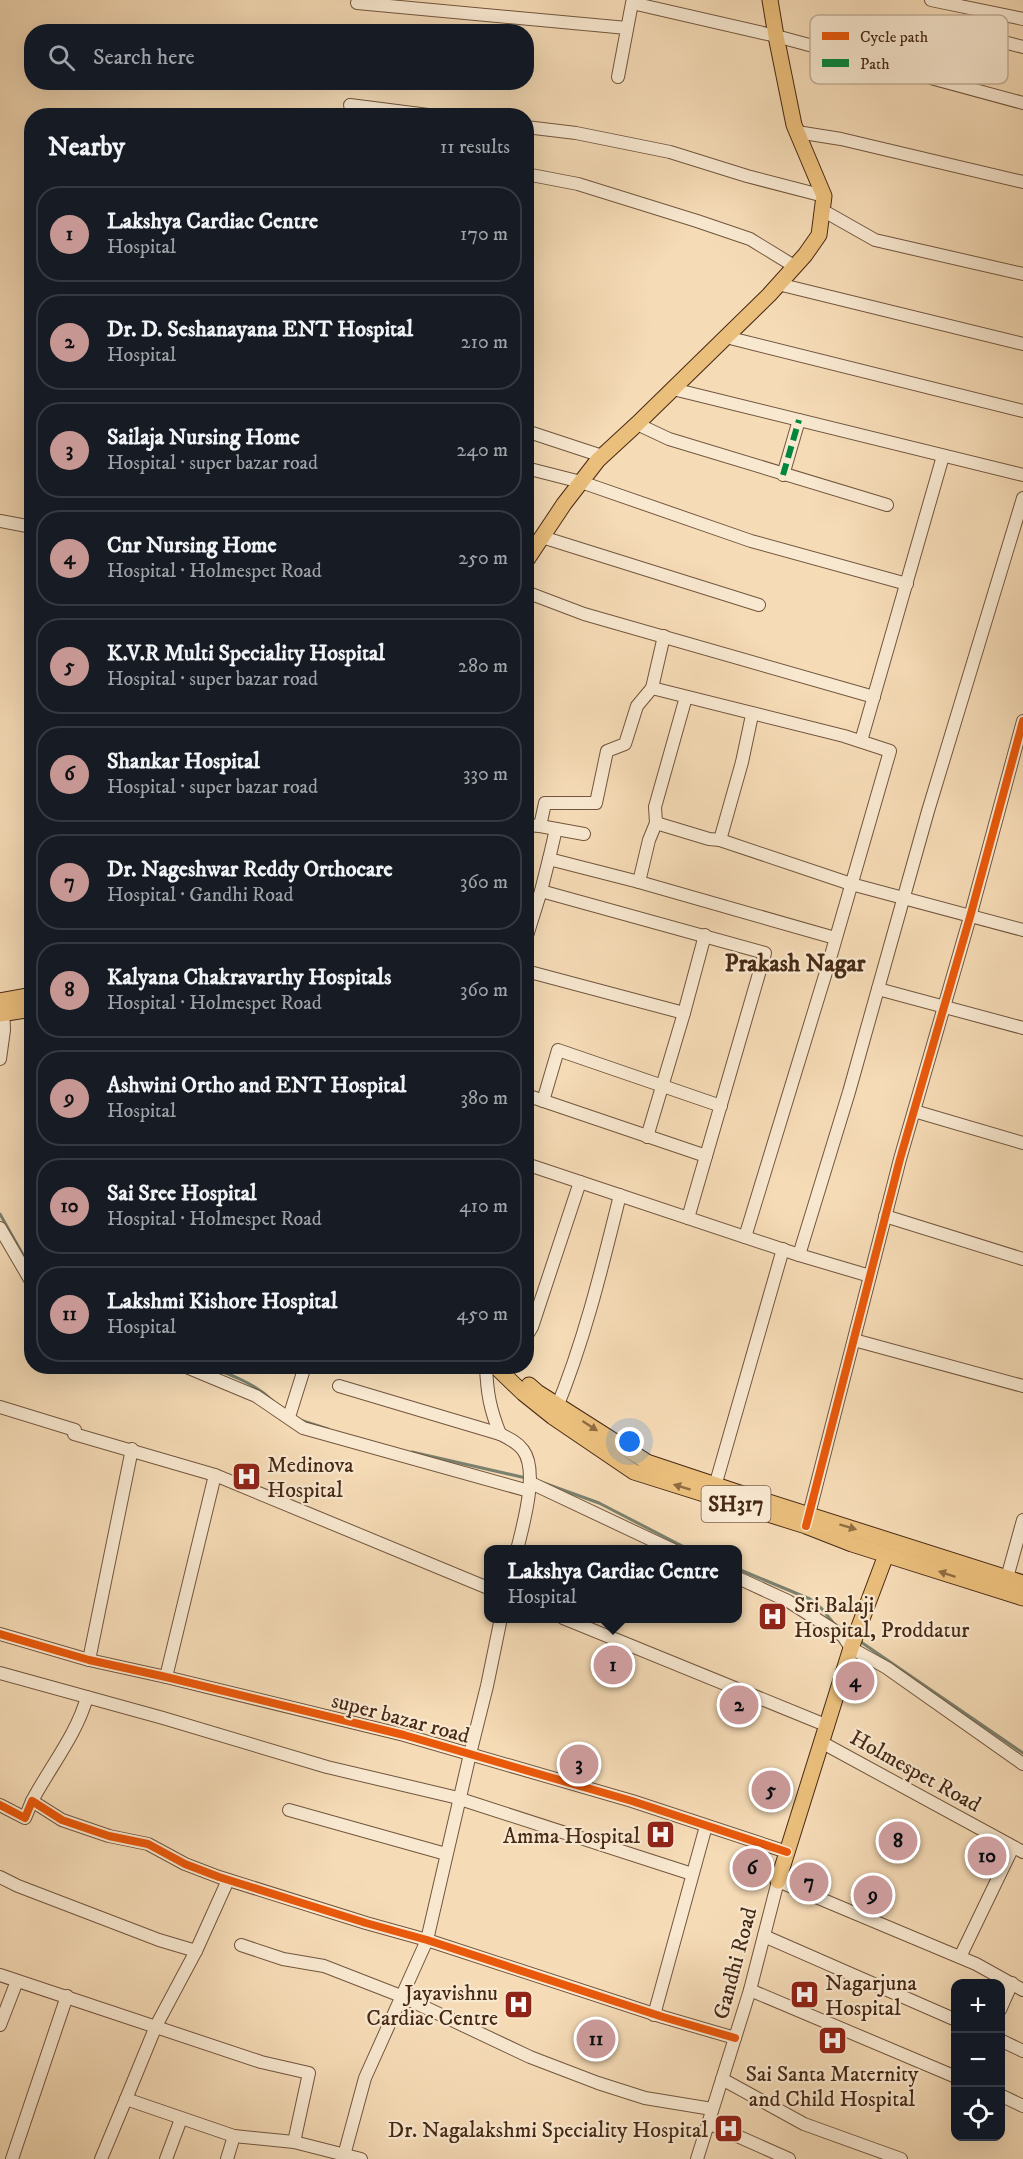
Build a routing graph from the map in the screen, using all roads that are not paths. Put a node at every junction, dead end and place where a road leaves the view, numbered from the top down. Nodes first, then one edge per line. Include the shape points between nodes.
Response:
1 (770, 0) edge
2 (931, 0) edge
3 (631, 1) edge
4 (357, 3) dead end
5 (1004, 15) edge
6 (1008, 16) edge
7 (1023, 19) edge
8 (627, 28) junction
9 (776, 36) junction
10 (1008, 43) edge
11 (810, 45) edge
12 (1023, 47) edge
13 (618, 77) dead end
14 (953, 84) edge
15 (1023, 103) edge
16 (350, 105) dead end
17 (373, 108) edge
18 (534, 128) edge
19 (797, 132) junction
20 (534, 176) edge
21 (1023, 182) edge
22 (823, 203) junction
23 (794, 266) junction
24 (1023, 274) edge
25 (778, 284) junction
26 (726, 337) junction
27 (1023, 344) edge
28 (673, 388) junction
29 (1023, 411) edge
30 (799, 420) junction
31 (637, 424) junction
32 (534, 434) edge
33 (602, 456) junction
34 (943, 456) junction
35 (534, 470) edge
36 (783, 475) junction
37 (1023, 475) edge
38 (580, 482) junction
39 (1023, 498) edge
40 (887, 505) dead end
41 (0, 521) edge
42 (24, 526) edge
43 (542, 537) junction
44 (534, 549) edge
45 (907, 584) junction
46 (534, 595) edge
47 (759, 605) dead end
48 (664, 636) junction
49 (652, 688) junction
50 (686, 697) junction
51 (874, 697) junction
52 (752, 715) junction
53 (1023, 721) edge
54 (861, 741) junction
55 (656, 824) junction
56 (534, 826) edge
57 (540, 826) junction
58 (556, 829) junction
59 (584, 834) dead end
60 (720, 840) junction
61 (549, 859) junction
62 (639, 882) junction
63 (851, 884) junction
64 (542, 891) junction
65 (903, 899) junction
66 (534, 915) edge
67 (970, 917) junction
68 (1023, 930) edge
69 (705, 935) junction
70 (836, 938) junction
71 (534, 973) edge
72 (878, 988) junction
73 (24, 997) edge
74 (2, 1007) edge
75 (944, 1007) junction
76 (24, 1008) edge
77 (684, 1013) junction
78 (1023, 1028) edge
79 (0, 1059) edge
80 (662, 1087) junction
81 (534, 1098) edge
82 (543, 1101) junction
83 (721, 1107) junction
84 (914, 1111) junction
85 (647, 1137) junction
86 (1023, 1143) edge
87 (706, 1156) junction
88 (534, 1167) edge
89 (580, 1182) junction
90 (620, 1195) junction
91 (885, 1216) junction
92 (688, 1218) junction
93 (0, 1228) edge
94 (745, 1237) junction
95 (783, 1249) junction
96 (799, 1255) junction
97 (1023, 1259) edge
98 (24, 1269) edge
99 (870, 1276) junction
100 (534, 1321) edge
101 (854, 1340) junction
102 (203, 1374) edge
103 (302, 1374) edge
104 (486, 1374) edge
105 (510, 1374) edge
106 (339, 1386) dead end
107 (1023, 1386) edge
108 (0, 1407) edge
109 (556, 1412) junction
110 (289, 1417) junction
111 (500, 1434) junction
112 (132, 1449) junction
113 (215, 1474) junction
114 (530, 1487) junction
115 (713, 1491) junction
116 (807, 1520) junction
117 (1023, 1520) edge
118 (518, 1545) edge
119 (662, 1545) edge
120 (886, 1555) junction
121 (742, 1580) edge
122 (1023, 1583) edge
123 (1005, 1585) junction
124 (484, 1586) edge
125 (1023, 1598) edge
126 (500, 1623) edge
127 (575, 1623) edge
128 (0, 1634) edge
129 (851, 1648) junction
130 (89, 1660) junction
131 (0, 1673) edge
132 (166, 1677) junction
133 (87, 1697) junction
134 (828, 1726) junction
135 (821, 1742) junction
136 (470, 1754) junction
137 (1023, 1764) edge
138 (460, 1798) junction
139 (32, 1801) junction
140 (0, 1805) edge
141 (289, 1810) dead end
142 (706, 1826) junction
143 (1018, 1850) edge
144 (787, 1852) junction
145 (446, 1854) junction
146 (692, 1874) junction
147 (0, 1877) edge
148 (228, 1880) junction
149 (778, 1881) junction
150 (764, 1936) junction
151 (427, 1940) junction
152 (241, 1945) dead end
153 (196, 1951) junction
154 (960, 1957) junction
155 (0, 1975) edge
156 (17, 1981) junction
157 (1017, 1986) edge
158 (750, 1990) junction
159 (67, 1996) junction
160 (401, 1996) junction
161 (1005, 2003) edge
162 (654, 2015) junction
163 (951, 2018) edge
164 (0, 2025) edge
165 (156, 2026) junction
166 (735, 2038) junction
167 (1005, 2042) edge
168 (1023, 2051) edge
169 (951, 2075) edge
170 (722, 2079) junction
171 (1005, 2097) edge
172 (126, 2098) junction
173 (1023, 2106) edge
174 (712, 2109) junction
175 (181, 2119) junction
176 (708, 2123) junction
177 (234, 2136) junction
178 (294, 2142) junction
179 (344, 2157) edge
180 (12, 2159) edge
181 (101, 2159) edge
182 (166, 2159) edge
183 (227, 2159) edge
184 (361, 2159) edge
185 (697, 2159) edge
186 (789, 2159) edge
187 (901, 2159) edge

1 - 9 main road
2 - 5 street
3 - 8 street
3 - 9 street
4 - 8 street
6 - 7 street
8 - 13 street
9 - 11 street
9 - 19 main road
10 - 12 street
14 - 15 street
16 - 17 street
18 - 22 street via 670,152
19 - 21 street
19 - 22 main road
20 - 23 street via 578,184 750,239
22 - 23 main road via 819,236
22 - 24 street via 876,240
23 - 25 main road
25 - 26 main road
25 - 27 street
26 - 28 main road
26 - 29 street
28 - 30 street
28 - 31 main road
30 - 34 street
30 - 36 street
31 - 33 main road
31 - 36 street via 669,439
32 - 33 street
33 - 38 main road
34 - 37 street
34 - 45 street
35 - 38 street
36 - 40 street
38 - 43 main road
38 - 45 street via 751,541
39 - 65 street
41 - 42 street
43 - 44 main road
43 - 47 street
45 - 51 street
46 - 48 street via 584,614
48 - 49 street
48 - 51 street
49 - 50 street
49 - 57 street via 637,706 625,744 607,751 596,803 545,803
50 - 52 street
50 - 55 street via 655,807
51 - 54 street
52 - 54 street
52 - 60 street
53 - 67 street
54 - 63 street via 890,751
55 - 60 street
55 - 62 street
56 - 57 street
57 - 58 street
58 - 59 street
58 - 61 street
60 - 63 street
61 - 62 street
61 - 64 street
62 - 70 street
63 - 65 street
63 - 70 street
64 - 66 street
64 - 69 street
65 - 67 street
65 - 72 street
67 - 68 street
67 - 75 street
69 - 77 street
69 - 83 street via 765,953
70 - 94 street
71 - 77 street
72 - 75 street
72 - 96 street
73 - 74 main road
74 - 76 main road
74 - 79 street
75 - 78 street
75 - 84 street
77 - 80 street
80 - 82 street via 558,1050
80 - 83 street
80 - 85 street
81 - 82 street
82 - 85 street
83 - 87 street
84 - 86 street
84 - 91 street
85 - 87 street
87 - 92 street
88 - 89 street
89 - 90 street
89 - 100 street
90 - 92 street
90 - 109 street via 599,1279
91 - 97 street
91 - 99 street
92 - 94 street
93 - 98 street
94 - 95 street
95 - 96 street
95 - 115 street
96 - 99 street
99 - 101 street
101 - 107 street
101 - 116 street
102 - 110 street via 256,1396
103 - 110 street
104 - 111 street via 490,1409
105 - 109 main road, SH317 via 524,1394
106 - 111 street
108 - 112 street via 75,1430 74,1434
109 - 115 main road, SH317 via 634,1472
110 - 114 street via 303,1428
111 - 114 street via 524,1451
112 - 113 street
112 - 130 street
113 - 124 street
113 - 132 street
114 - 118 street
114 - 119 street
115 - 116 main road, SH317
116 - 120 main road, SH317
116 -> 123 main road, SH317
117 - 123 street
123 -> 120 main road, SH317
120 - 129 main road
121 - 129 street via 788,1601 843,1636
122 - 123 main road, SH317
123 - 125 main road, SH317
126 - 136 street
127 - 134 street
128 - 130 street, super bazar road
129 - 134 main road
129 - 137 street via 887,1668
130 - 132 street, super bazar road
131 - 133 street
132 - 136 street, super bazar road
133 - 138 street via 327,1767
133 - 139 street via 82,1714
134 - 135 main road
135 - 143 street, Holmespet Road
135 - 144 main road
136 - 138 street
136 - 142 street, super bazar road
138 - 145 street
138 - 146 street
139 - 140 street via 25,1818
139 - 148 street via 62,1820 148,1844 185,1864
141 - 145 street
142 - 144 street, super bazar road
142 - 146 street
143 - 154 street
144 - 149 main road
145 - 151 street
146 - 162 street
147 - 153 street
148 - 151 street
148 - 153 street
149 - 150 street, Gandhi Road
149 - 154 street
150 - 158 street, Gandhi Road
150 - 163 street
151 - 160 street
151 - 162 street
152 - 160 street via 283,1959 324,1966
153 - 165 street
154 - 157 street
155 - 156 street
156 - 159 street
156 - 164 street
157 - 161 street
158 - 166 street, Gandhi Road
158 - 169 street
159 - 165 street
159 - 180 street
160 - 174 street via 597,2084
160 - 179 street via 365,2078
162 - 166 street
165 - 172 street
165 - 178 street via 261,2062 309,2073
166 - 170 street, Gandhi Road
167 - 168 street
170 - 174 street, Gandhi Road
170 - 187 street via 804,2124
171 - 173 street
172 - 175 street
172 - 181 street
174 - 176 street, Gandhi Road
175 - 177 street
175 - 182 street
176 - 185 street, Gandhi Road
176 - 186 street
177 - 178 street
177 - 183 street
178 - 179 street
179 - 184 street

